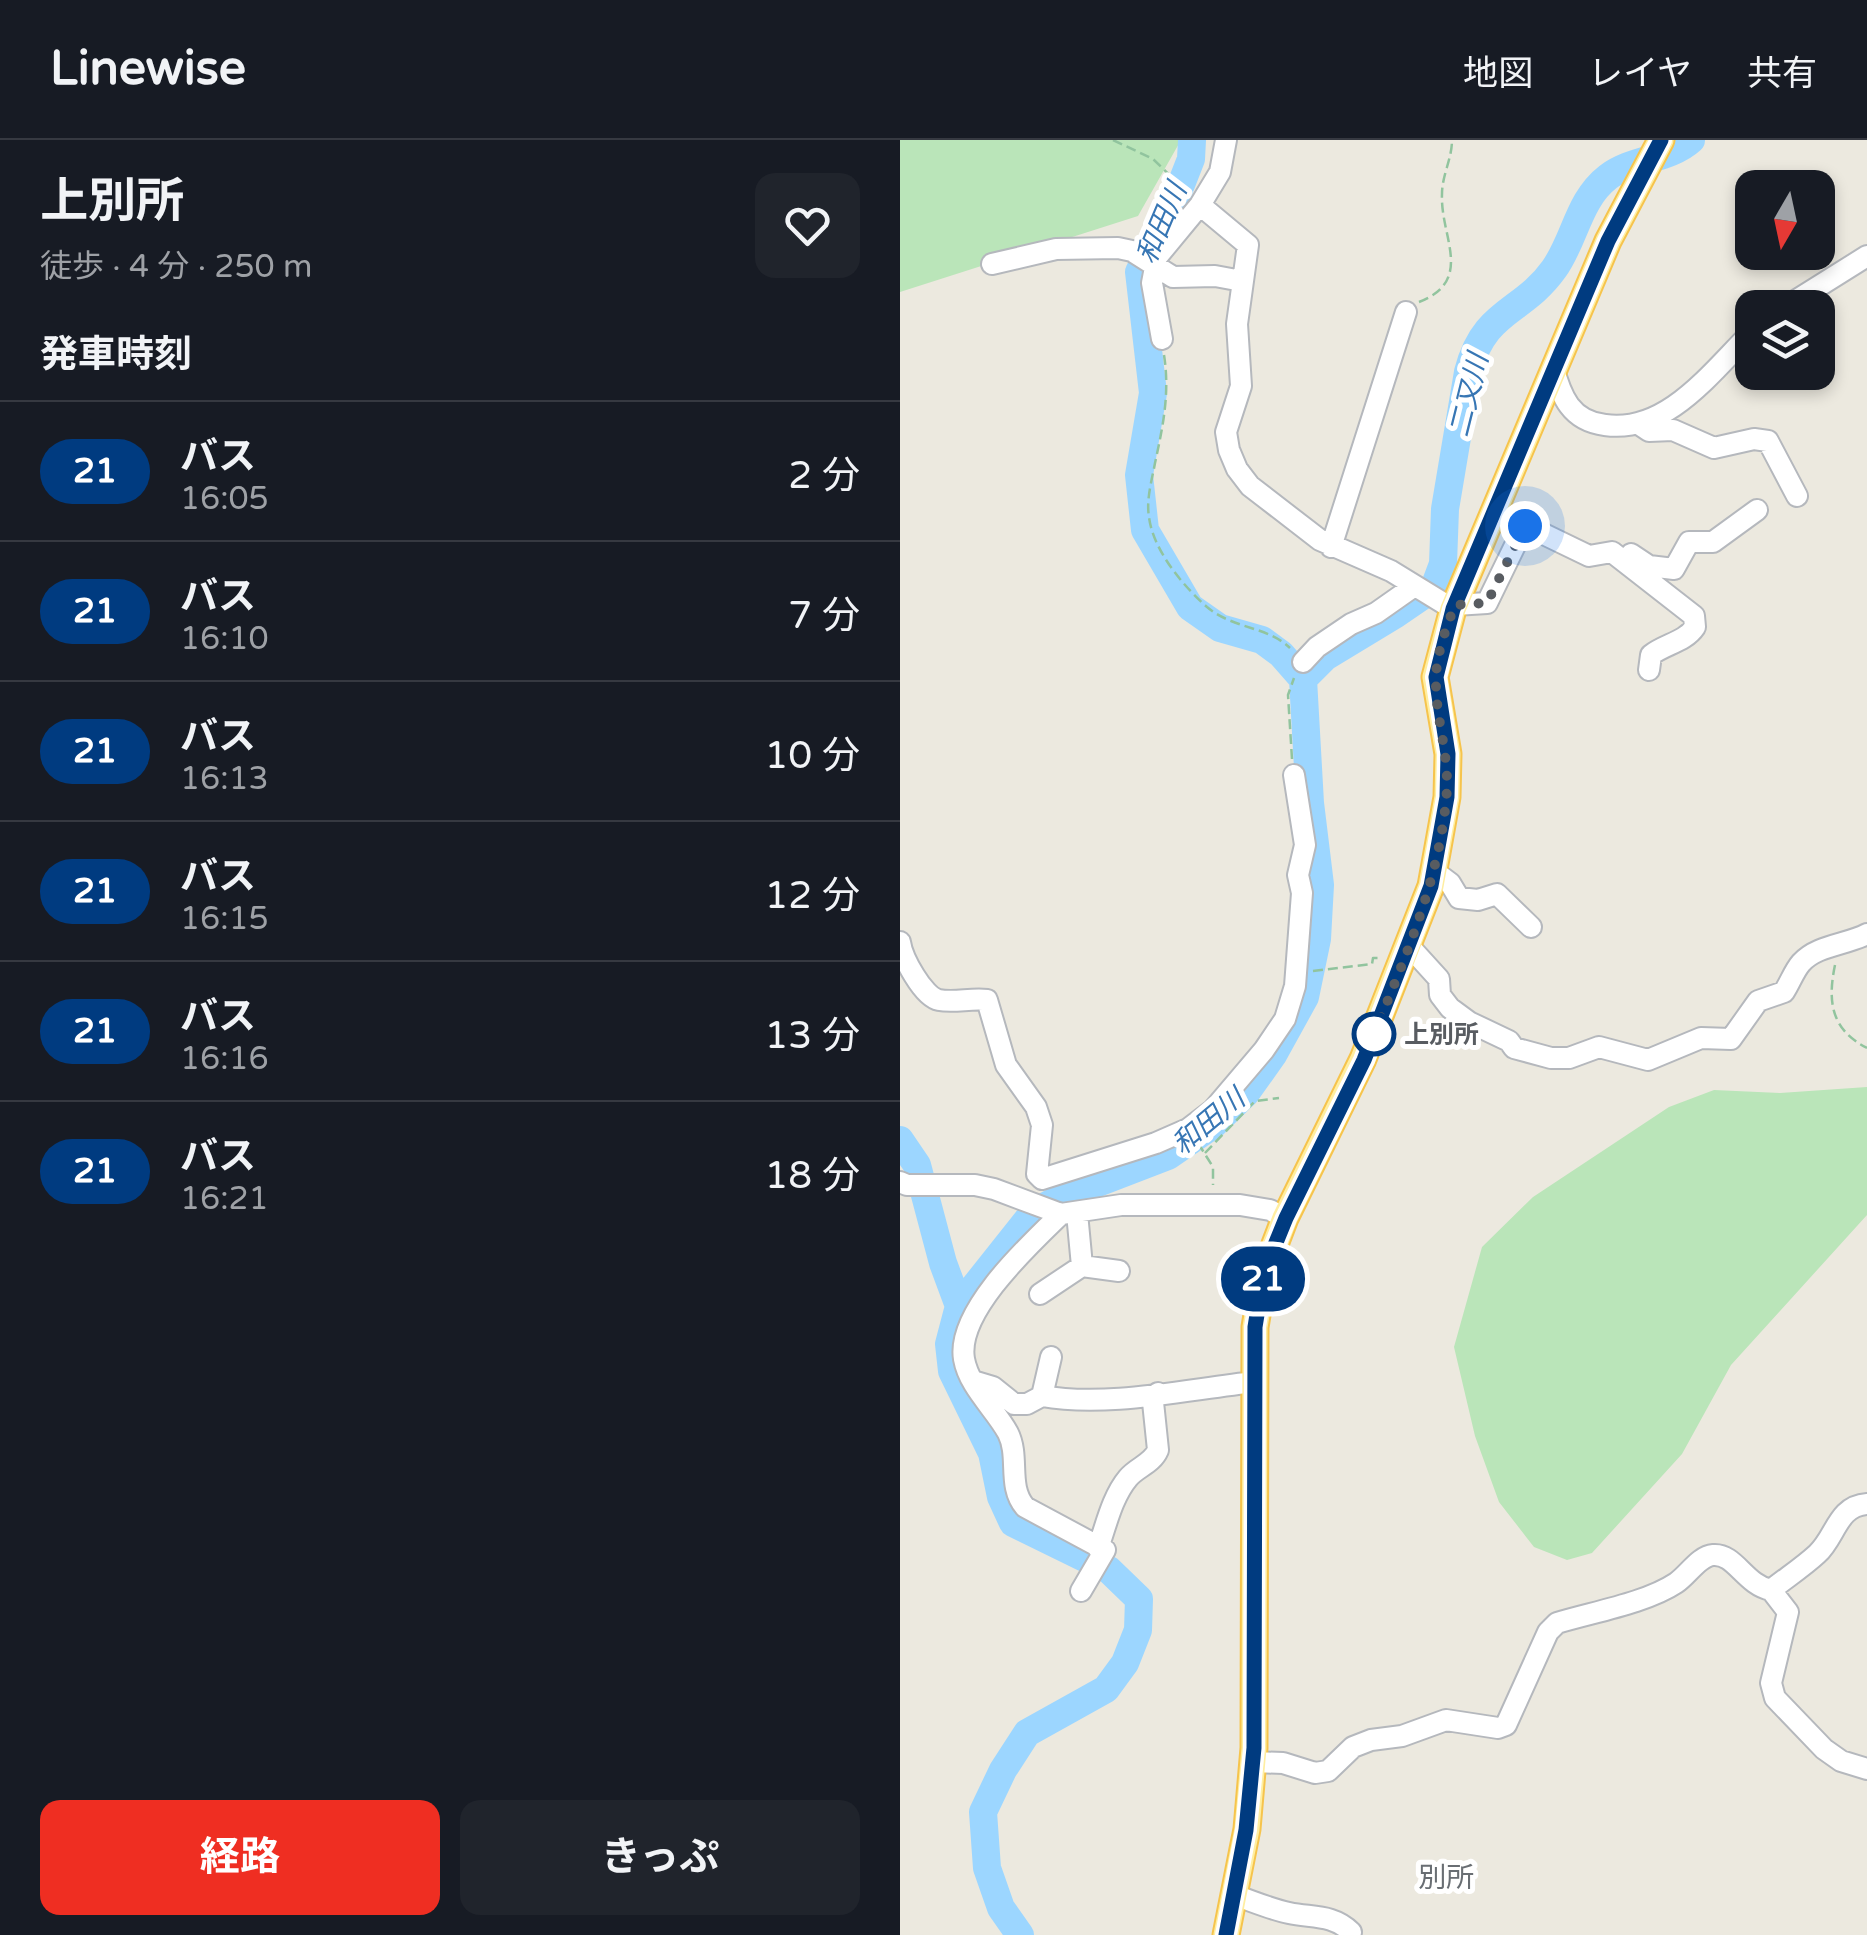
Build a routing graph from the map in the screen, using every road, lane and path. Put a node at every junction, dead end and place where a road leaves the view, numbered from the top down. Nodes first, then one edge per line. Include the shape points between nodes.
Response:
1 (1113, 140) edge
2 (1226, 140) edge
3 (1452, 140) edge
4 (1658, 146) edge
5 (1197, 202) junction
6 (1867, 256) edge
7 (992, 264) dead end
8 (1154, 266) junction
9 (1242, 281) junction
10 (1813, 290) edge
11 (1406, 312) joint
12 (1162, 340) joint
13 (1735, 348) edge
14 (1553, 366) junction
15 (1640, 425) junction
16 (1798, 496) dead end
17 (1757, 510) dead end
18 (1332, 547) junction
19 (1612, 552) junction
20 (1414, 586) junction
21 (1454, 607) junction
22 (1303, 662) joint
23 (1648, 670) dead end
24 (1290, 684) dead end
25 (1294, 775) joint
26 (1434, 872) junction
27 (1531, 927) dead end
28 (1867, 934) edge
29 (900, 942) edge
30 (1842, 944) junction
31 (1407, 951) junction
32 (1319, 972) dead end
33 (1867, 1048) edge
34 (1280, 1098) dead end
35 (1201, 1147) dead end
36 (1206, 1152) junction
37 (1042, 1179) junction
38 (904, 1184) edge
39 (1019, 1196) junction
40 (1214, 1205) junction
41 (1063, 1213) junction
42 (1286, 1218) junction
43 (1082, 1266) junction
44 (1119, 1271) dead end
45 (1040, 1294) dead end
46 (1051, 1357) dead end
47 (973, 1381) junction
48 (1254, 1382) junction
49 (1158, 1392) junction
50 (1042, 1396) junction
51 (1867, 1504) edge
52 (1098, 1548) junction
53 (1771, 1590) junction
54 (1081, 1592) dead end
55 (1253, 1762) junction
56 (1867, 1769) edge
57 (1234, 1895) junction
58 (1350, 1932) dead end
59 (1226, 1935) edge

1 - 5 path via 1140,151
2 - 5 street via 1220,172
3 - 11 path via 1441,198 1448,284
4 - 14 main road
5 - 8 street
5 - 9 street via 1248,245
6 - 10 street
7 - 8 street via 1056,248 1118,248
8 - 9 street via 1184,279
8 - 12 street
9 - 18 street via 1236,324 1242,377 1226,432 1229,450 1250,486
11 - 18 street
12 - 22 path via 1168,394 1148,506 1153,535 1210,610 1286,643
13 - 15 street via 1677,403
14 - 15 street via 1570,411 1588,422
14 - 21 main road
15 - 16 street via 1673,430 1714,448 1768,441
17 - 19 street via 1713,542 1689,542 1674,569 1649,566 1626,550
18 - 20 street
19 - 21 street via 1589,556 1525,526 1487,603
19 - 23 street via 1694,616 1689,636 1650,655
20 - 21 street
20 - 22 street
21 - 26 main road via 1436,677 1448,754
24 - 25 path
25 - 37 street via 1305,845 1295,986 1284,1019 1213,1110 1188,1129
26 - 27 street via 1459,898 1497,894
26 - 31 main road
28 - 30 street
29 - 37 street via 904,959 932,997 987,1000 1006,1065 1042,1125
30 - 31 street via 1802,962 1784,992 1758,1001 1731,1039 1701,1038 1648,1060 1599,1047 1569,1058 1514,1048 1450,1008 1439,979
30 - 33 path via 1831,988 1837,1026
31 - 32 path
31 - 42 main road via 1364,1060
34 - 36 path via 1255,1101
35 - 36 path
36 - 40 path
37 - 39 street
38 - 39 street via 974,1185
39 - 41 street
40 - 41 street
40 - 42 street via 1270,1210
41 - 43 street
41 - 47 street via 1014,1259 968,1325 964,1361
42 - 48 main road via 1264,1272
43 - 44 street
43 - 45 street
46 - 50 street
47 - 50 street via 1014,1404
47 - 52 street via 1010,1436 1016,1496
48 - 49 street
48 - 55 main road
49 - 50 street via 1088,1400
49 - 52 street via 1155,1458 1128,1477
51 - 53 street via 1848,1510 1828,1542
52 - 54 street via 1105,1550
53 - 55 street via 1745,1578 1730,1559 1707,1556 1655,1593 1558,1623 1506,1725 1433,1723 1353,1746 1328,1770 1315,1773
53 - 56 street via 1788,1612 1770,1683 1775,1698 1824,1749
55 - 57 main road
57 - 58 street via 1321,1916
57 - 59 main road

